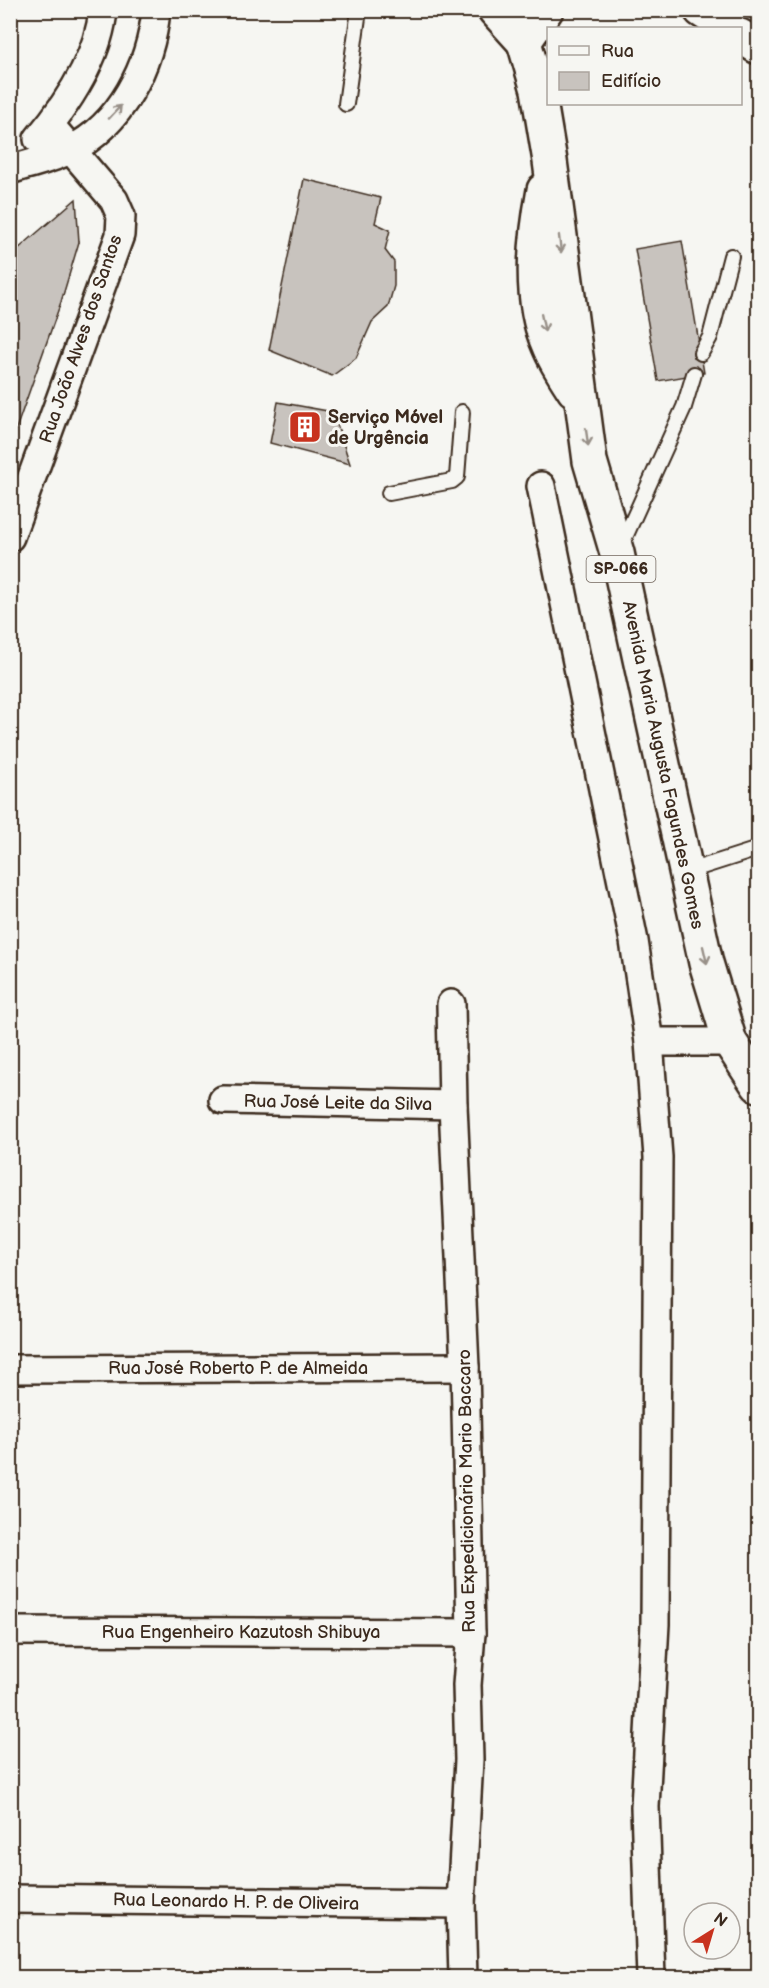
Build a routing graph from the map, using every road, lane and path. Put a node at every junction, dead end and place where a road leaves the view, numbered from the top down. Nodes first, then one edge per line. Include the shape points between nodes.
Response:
1 (103, 10) edge
2 (156, 10) edge
3 (359, 10) edge
4 (495, 10) edge
5 (518, 10) edge
6 (546, 10) edge
7 (701, 10) edge
8 (727, 27) edge
9 (742, 37) edge
10 (524, 42) junction
11 (759, 47) edge
12 (346, 104) dead end
13 (50, 125) junction
14 (70, 150) junction
15 (12, 170) edge
16 (731, 256) dead end
17 (701, 353) dead end
18 (694, 374) dead end
19 (462, 412) dead end
20 (541, 486) dead end
21 (389, 493) dead end
22 (10, 537) edge
23 (617, 553) junction
24 (759, 849) edge
25 (686, 872) junction
26 (451, 1005) dead end
27 (649, 1042) junction
28 (730, 1042) junction
29 (759, 1085) edge
30 (223, 1100) dead end
31 (453, 1105) junction
32 (465, 1367) junction
33 (10, 1369) edge
34 (10, 1631) edge
35 (471, 1633) junction
36 (10, 1899) edge
37 (461, 1904) junction
38 (463, 1977) edge
39 (651, 1977) edge

1 - 13 street via 102,27 88,63
14 -> 2 street via 113,114 137,81 151,42
3 - 12 lane
4 - 10 main road
5 - 10 main road, Avenida Maria Augusta Fagundes Gomes
6 - 10 main road
7 - 8 main road
9 - 11 main road
10 -> 23 main road, Avenida Maria Augusta Fagundes Gomes / SP-066 via 538,90 550,161 590,461
13 - 14 street, Rua João Alves dos Santos
13 - 15 street
14 - 15 street
14 - 22 street, Rua João Alves dos Santos via 114,200 121,216 120,235
16 - 17 lane via 710,337
18 - 23 lane via 684,407
19 - 21 lane via 457,477
20 - 27 street via 634,941
23 - 25 main road, Avenida Maria Augusta Fagundes Gomes / SP-066
24 - 25 lane
25 -> 28 main road, Avenida Maria Augusta Fagundes Gomes / SP-066 via 706,963
26 - 31 street, Rua Expedicionário Mario Baccaro
27 - 28 street
27 - 39 street via 658,1157 655,1624 645,1807
28 - 29 main road, Avenida Maria Augusta Fagundes Gomes / SP-066
30 - 31 street, Rua José Leite da Silva
31 - 32 street, Rua Expedicionário Mario Baccaro
32 - 33 street, Rua José Roberto P. de Almeida
32 - 35 street, Rua Expedicionário Mario Baccaro
34 - 35 street, Rua Engenheiro Kazutosh Shibuya
35 - 37 street, Rua Expedicionário Mario Baccaro
36 - 37 street, Rua Leonardo H. P. de Oliveira
37 - 38 street, Rua Expedicionário Mario Baccaro

